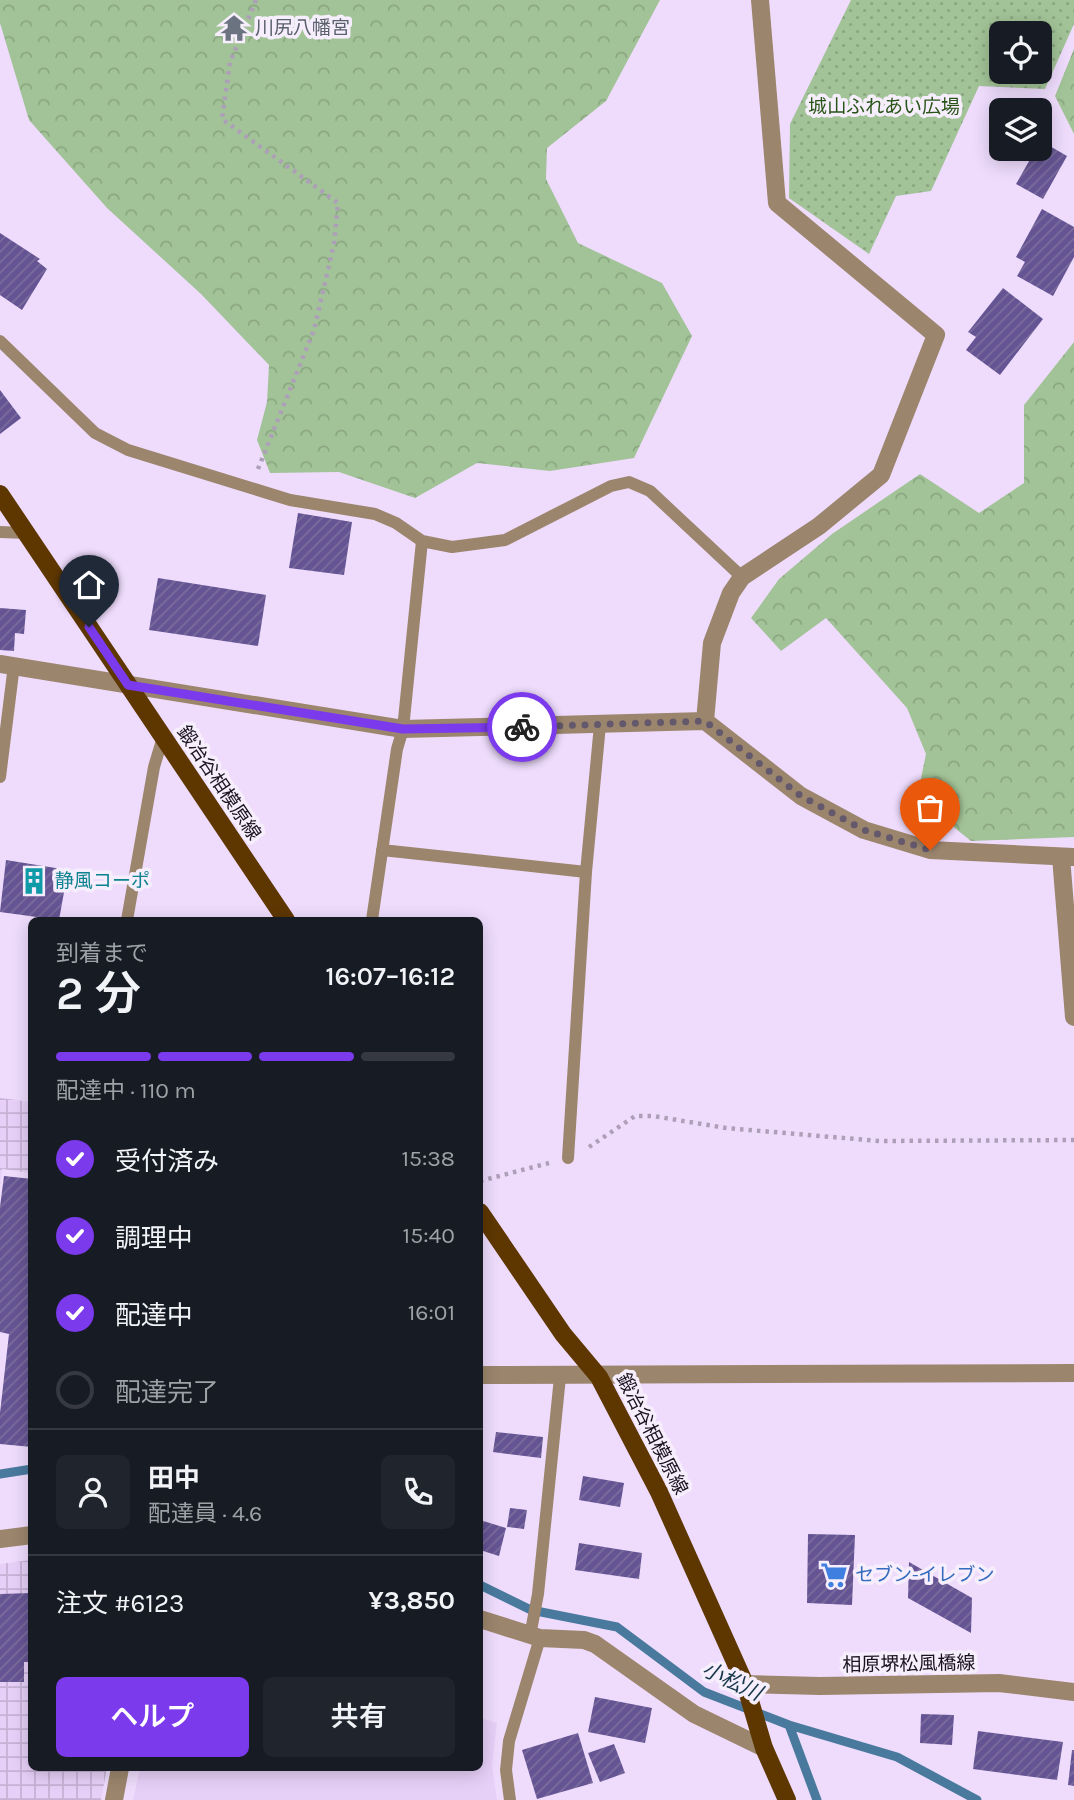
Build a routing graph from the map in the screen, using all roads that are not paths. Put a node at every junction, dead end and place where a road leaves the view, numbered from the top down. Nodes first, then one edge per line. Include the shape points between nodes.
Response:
1 (760, 0) edge
2 (0, 341) edge
3 (0, 494) edge
4 (0, 533) edge
5 (26, 533) junction
6 (422, 541) junction
7 (742, 576) junction
8 (7, 665) edge
9 (128, 685) junction
10 (705, 721) junction
11 (600, 725) junction
12 (403, 729) junction
13 (163, 737) junction
14 (0, 777) edge
15 (382, 850) junction
16 (1068, 857) edge
17 (586, 872) junction
18 (128, 917) edge
19 (284, 917) edge
20 (372, 917) edge
21 (1074, 1017) edge
22 (568, 1158) road end
23 (483, 1216) edge
24 (1074, 1373) edge
25 (483, 1375) edge
26 (559, 1377) junction
27 (599, 1377) junction
28 (28, 1536) edge
29 (0, 1539) edge
30 (483, 1620) edge
31 (534, 1634) junction
32 (747, 1690) junction
33 (1074, 1692) edge
34 (762, 1742) junction
35 (119, 1771) edge
36 (114, 1800) edge
37 (510, 1800) edge
38 (787, 1800) edge

1 - 7 street via 777,203 936,335 881,475 819,526
2 - 6 lane via 35,378 109,441 251,490 376,514
3 - 5 main road, 鍛冶谷相模原線
4 - 5 lane
5 - 9 main road, 鍛冶谷相模原線
6 - 7 lane via 452,547 505,540 611,486 629,482 650,491
6 - 12 lane
7 - 10 street via 712,643
8 - 9 street
8 - 14 lane
9 - 12 street
9 - 13 main road, 鍛冶谷相模原線
10 - 11 street
10 - 16 street via 801,796 864,830 930,850
11 - 12 street
11 - 17 lane
12 - 15 lane
13 - 18 lane
13 - 19 main road, 鍛冶谷相模原線
15 - 17 lane
15 - 20 lane
16 - 21 street
17 - 22 lane
23 - 27 main road, 鍛冶谷相模原線 via 563,1335
24 - 27 street
25 - 26 street
26 - 27 street
26 - 31 lane
27 - 32 main road, 鍛冶谷相模原線 via 659,1492
28 - 29 street
30 - 31 street
31 - 34 street via 595,1644 694,1714
31 - 37 lane via 509,1741
32 - 33 street, 相原堺松風橋線 via 999,1683
32 - 34 main road, 鍛冶谷相模原線
34 - 38 main road
35 - 36 street

